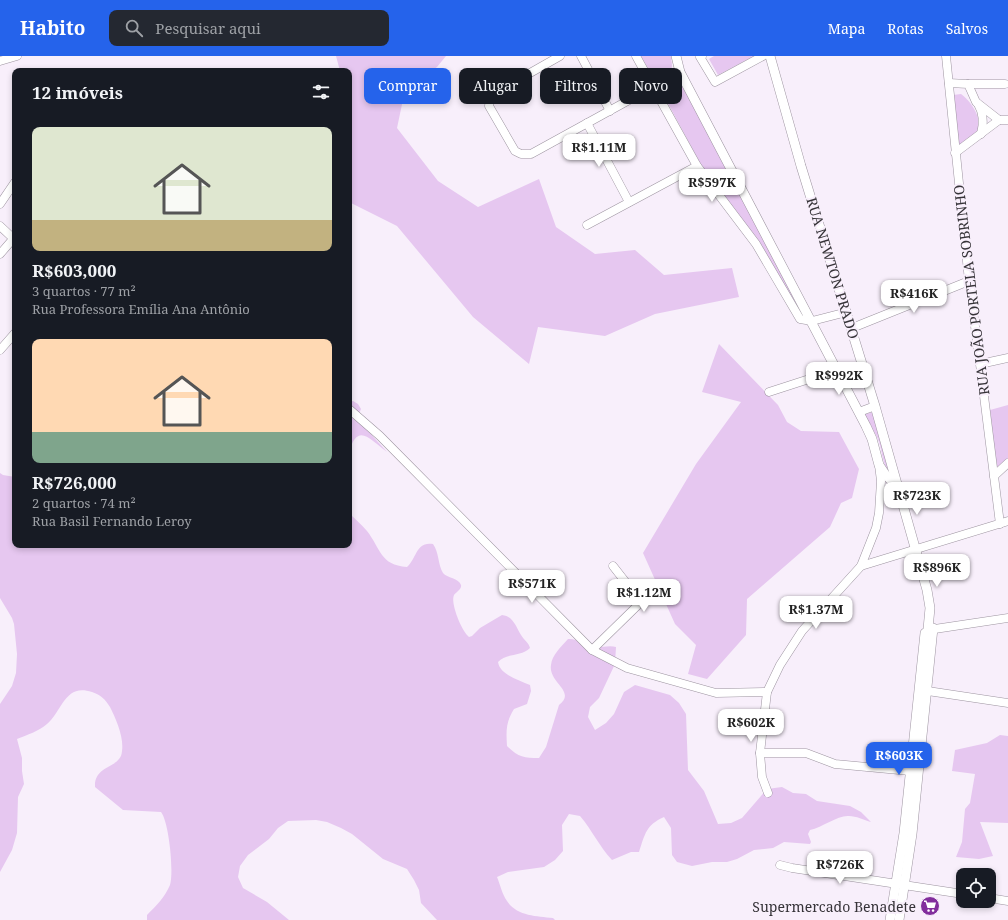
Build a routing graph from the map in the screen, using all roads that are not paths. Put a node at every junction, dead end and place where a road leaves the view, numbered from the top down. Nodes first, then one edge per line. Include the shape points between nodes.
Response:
1 (16, 56) edge
2 (560, 56) edge
3 (581, 56) edge
4 (636, 56) edge
5 (676, 56) edge
6 (700, 56) edge
7 (763, 56) edge
8 (770, 56) edge
9 (946, 56) edge
10 (0, 61) edge
11 (643, 68) edge
12 (679, 68) edge
13 (682, 76) edge
14 (949, 83) junction
15 (968, 84) junction
16 (1004, 84) dead end
17 (976, 102) junction
18 (622, 104) edge
19 (663, 104) edge
20 (610, 111) junction
21 (999, 120) junction
22 (1008, 120) edge
23 (587, 123) junction
24 (981, 134) junction
25 (955, 153) junction
26 (696, 166) junction
27 (12, 186) edge
28 (629, 202) junction
29 (0, 204) edge
30 (587, 225) dead end
31 (0, 226) edge
32 (12, 238) edge
33 (12, 242) edge
34 (0, 254) edge
35 (969, 281) junction
36 (847, 312) junction
37 (812, 321) junction
38 (852, 328) junction
39 (12, 336) edge
40 (0, 350) edge
41 (1008, 358) edge
42 (980, 364) junction
43 (837, 370) junction
44 (770, 392) dead end
45 (875, 406) junction
46 (859, 412) junction
47 (352, 413) edge
48 (1008, 463) edge
49 (879, 466) junction
50 (994, 476) junction
51 (898, 488) junction
52 (1004, 523) edge
53 (916, 550) junction
54 (613, 566) dead end
55 (861, 566) junction
56 (1008, 618) edge
57 (929, 630) junction
58 (592, 650) junction
59 (923, 690) junction
60 (767, 692) junction
61 (1008, 703) edge
62 (760, 754) junction
63 (914, 773) junction
64 (768, 793) dead end
65 (780, 865) dead end
66 (901, 884) junction
67 (956, 893) edge
68 (996, 899) edge
69 (1008, 901) edge
70 (890, 920) edge
71 (900, 920) edge

1 - 10 street
2 - 23 street via 493,94 489,106 515,150 521,154 531,154
3 - 20 street
4 - 11 street
5 - 12 street
6 - 7 street via 715,82
8 - 36 street, RUA NEWTON PRADO
9 - 14 street, RUA JOÃO PORTELA SOBRINHO
13 - 37 street
14 - 15 street
14 - 25 street, RUA JOÃO PORTELA SOBRINHO
15 - 16 street
15 - 17 street
17 - 21 street
17 - 24 street via 983,117
18 - 20 street
19 - 26 street
20 - 23 street
21 - 22 street
21 - 24 street
23 - 28 street
24 - 25 street
25 - 35 street, RUA JOÃO PORTELA SOBRINHO
26 - 28 street
26 - 37 street via 756,244 800,319
27 - 29 street
28 - 30 street
31 - 32 street
33 - 34 street
35 - 38 street
35 - 42 street, RUA JOÃO PORTELA SOBRINHO
36 - 37 street
36 - 38 street, RUA NEWTON PRADO
37 - 43 street
38 - 45 street, RUA NEWTON PRADO
39 - 40 street
41 - 42 street
42 - 50 street, RUA JOÃO PORTELA SOBRINHO
43 - 44 street
43 - 46 street
45 - 46 street
45 - 51 street, RUA NEWTON PRADO
46 - 49 street via 872,439
47 - 58 street via 380,436
48 - 50 street
49 - 51 street
49 - 55 street via 879,513
50 - 52 street, RUA JOÃO PORTELA SOBRINHO
51 - 53 street, RUA NEWTON PRADO
52 - 53 street
53 - 55 street
53 - 57 street, RUA NEWTON PRADO via 930,608
54 - 58 street via 638,598 637,606
55 - 60 street via 802,631 780,665
56 - 57 street
57 - 59 street, RUA NEWTON PRADO
58 - 60 street via 627,668 716,693
59 - 61 street
59 - 63 street, RUA NEWTON PRADO
60 - 62 street
62 - 63 street via 806,753 835,764
62 - 64 street via 762,777
63 - 66 street, RUA NEWTON PRADO
65 - 66 street
66 - 67 street
66 - 70 street
66 - 71 street
68 - 69 street

